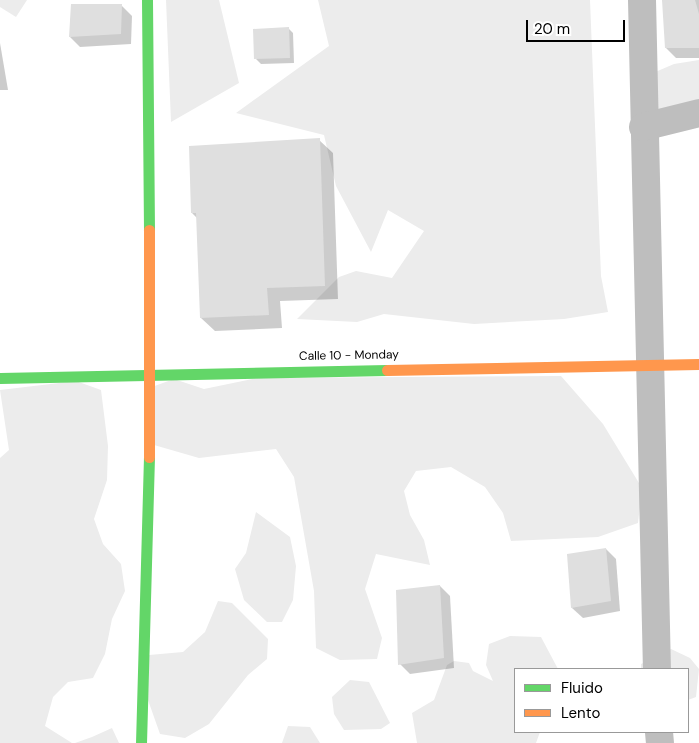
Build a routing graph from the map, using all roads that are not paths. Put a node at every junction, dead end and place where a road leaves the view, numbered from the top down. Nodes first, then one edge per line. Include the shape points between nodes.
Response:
1 (147, 0) edge
2 (642, 0) edge
3 (699, 113) edge
4 (643, 127) junction
5 (699, 364) edge
6 (648, 365) junction
7 (151, 374) junction
8 (0, 378) edge
9 (657, 668) edge
10 (141, 743) edge

1 - 7 street
2 - 4 street
3 - 4 street
4 - 6 street
5 - 6 street, Calle 10 - Monday
6 - 7 street, Calle 10 - Monday
6 - 9 street
7 - 8 street, Calle 10 - Monday
7 - 10 street

